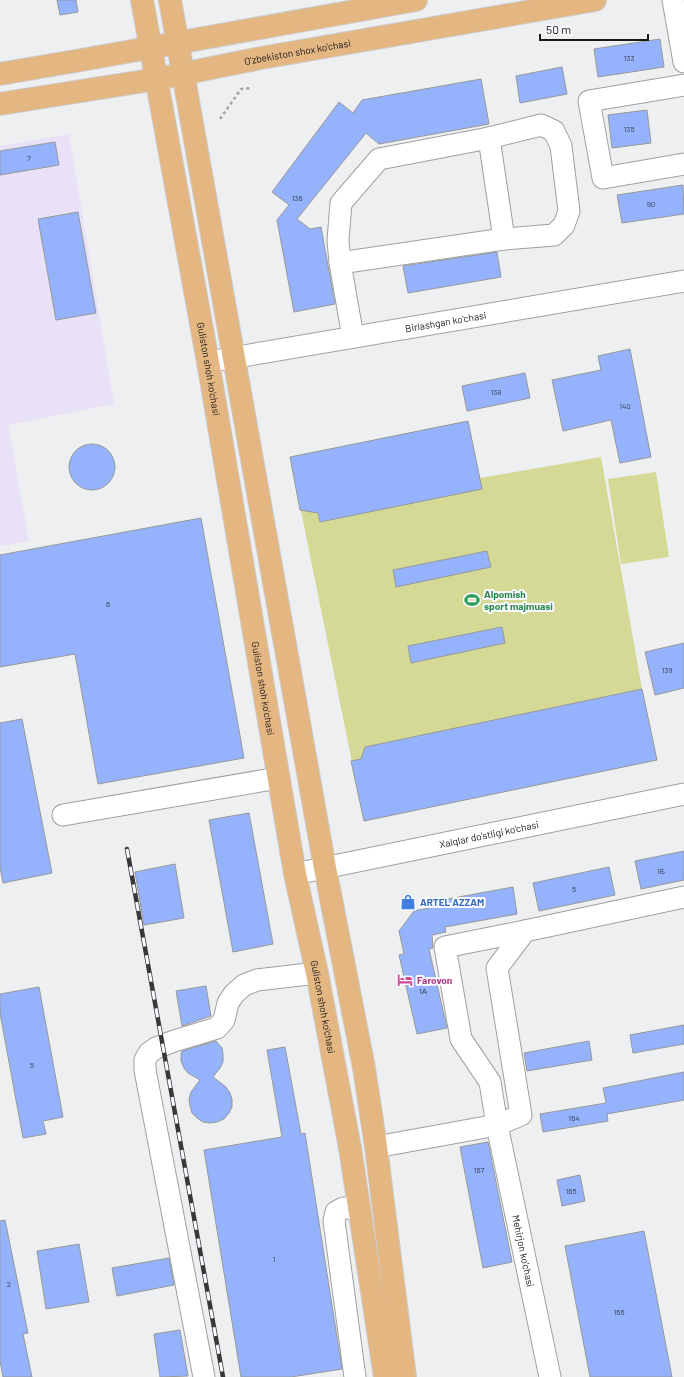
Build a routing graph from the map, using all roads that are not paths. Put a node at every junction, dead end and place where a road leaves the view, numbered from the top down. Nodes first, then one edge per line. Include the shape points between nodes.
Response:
1 (142, 0) edge
2 (170, 0) edge
3 (416, 0) edge
4 (595, 0) edge
5 (673, 0) edge
6 (226, 34) junction
7 (178, 43) junction
8 (151, 48) junction
9 (100, 57) junction
10 (684, 62) edge
11 (231, 64) junction
12 (184, 73) junction
13 (0, 74) edge
14 (157, 78) junction
15 (684, 85) edge
16 (104, 86) junction
17 (0, 104) edge
18 (489, 138) junction
19 (684, 164) edge
20 (504, 239) junction
21 (340, 263) junction
22 (684, 280) edge
23 (353, 337) junction
24 (234, 357) junction
25 (208, 362) junction
26 (278, 778) junction
27 (684, 794) edge
28 (64, 815) dead end
29 (325, 868) junction
30 (295, 874) junction
31 (684, 897) edge
32 (525, 931) junction
33 (316, 973) junction
34 (496, 1124) junction
35 (376, 1147) junction
36 (361, 1218) junction
37 (204, 1377) edge
38 (355, 1377) edge
39 (385, 1377) edge
40 (405, 1377) edge
41 (550, 1377) edge

1 - 8 main road, Guliston shoh ko'chasi
2 - 7 main road
3 - 6 main road
4 - 11 main road, O'zbekiston shox ko'chasi
5 - 10 street
6 - 7 main road
6 - 11 main road
7 - 8 main road
7 - 12 main road
8 - 9 main road
8 - 14 main road, Guliston shoh ko'chasi
9 - 13 main road
9 - 16 main road
11 - 12 main road, O'zbekiston shox ko'chasi
12 - 14 main road, O'zbekiston shox ko'chasi
12 - 24 main road
14 - 16 main road, O'zbekiston shox ko'chasi
14 - 25 main road, Guliston shoh ko'chasi
15 - 19 street via 589,101 603,178
16 - 17 main road, O'zbekiston shox ko'chasi
18 - 20 street
18 - 20 street via 541,125 554,131 561,146 569,211 564,225 554,235
18 - 21 street via 379,159 340,203
20 - 21 street
21 - 23 street
22 - 23 street, Birlashgan ko'chasi
23 - 24 street, Birlashgan ko'chasi
24 - 25 street, Birlashgan ko'chasi
24 - 29 main road
25 - 26 main road, Guliston shoh ko'chasi
26 - 28 street
26 - 30 main road, Guliston shoh ko'chasi
27 - 29 street, Xalqlar do'stligi ko'chasi
29 - 30 street, Xalqlar do'stligi ko'chasi
29 - 35 main road via 364,1068
30 - 33 main road, Guliston shoh ko'chasi
31 - 32 street
32 - 34 street via 497,968 521,1115
32 - 34 street, Mehirjon ko'chasi via 445,947 461,1039 490,1082
33 - 36 main road, Guliston shoh ko'chasi
33 - 37 street via 257,980 244,985 228,1003 224,1020 217,1028 156,1048 145,1060
34 - 35 street
34 - 41 street, Mehirjon ko'chasi
35 - 40 main road
36 - 38 street via 353,1208 343,1208 336,1212 334,1221
36 - 39 main road, Guliston shoh ko'chasi

